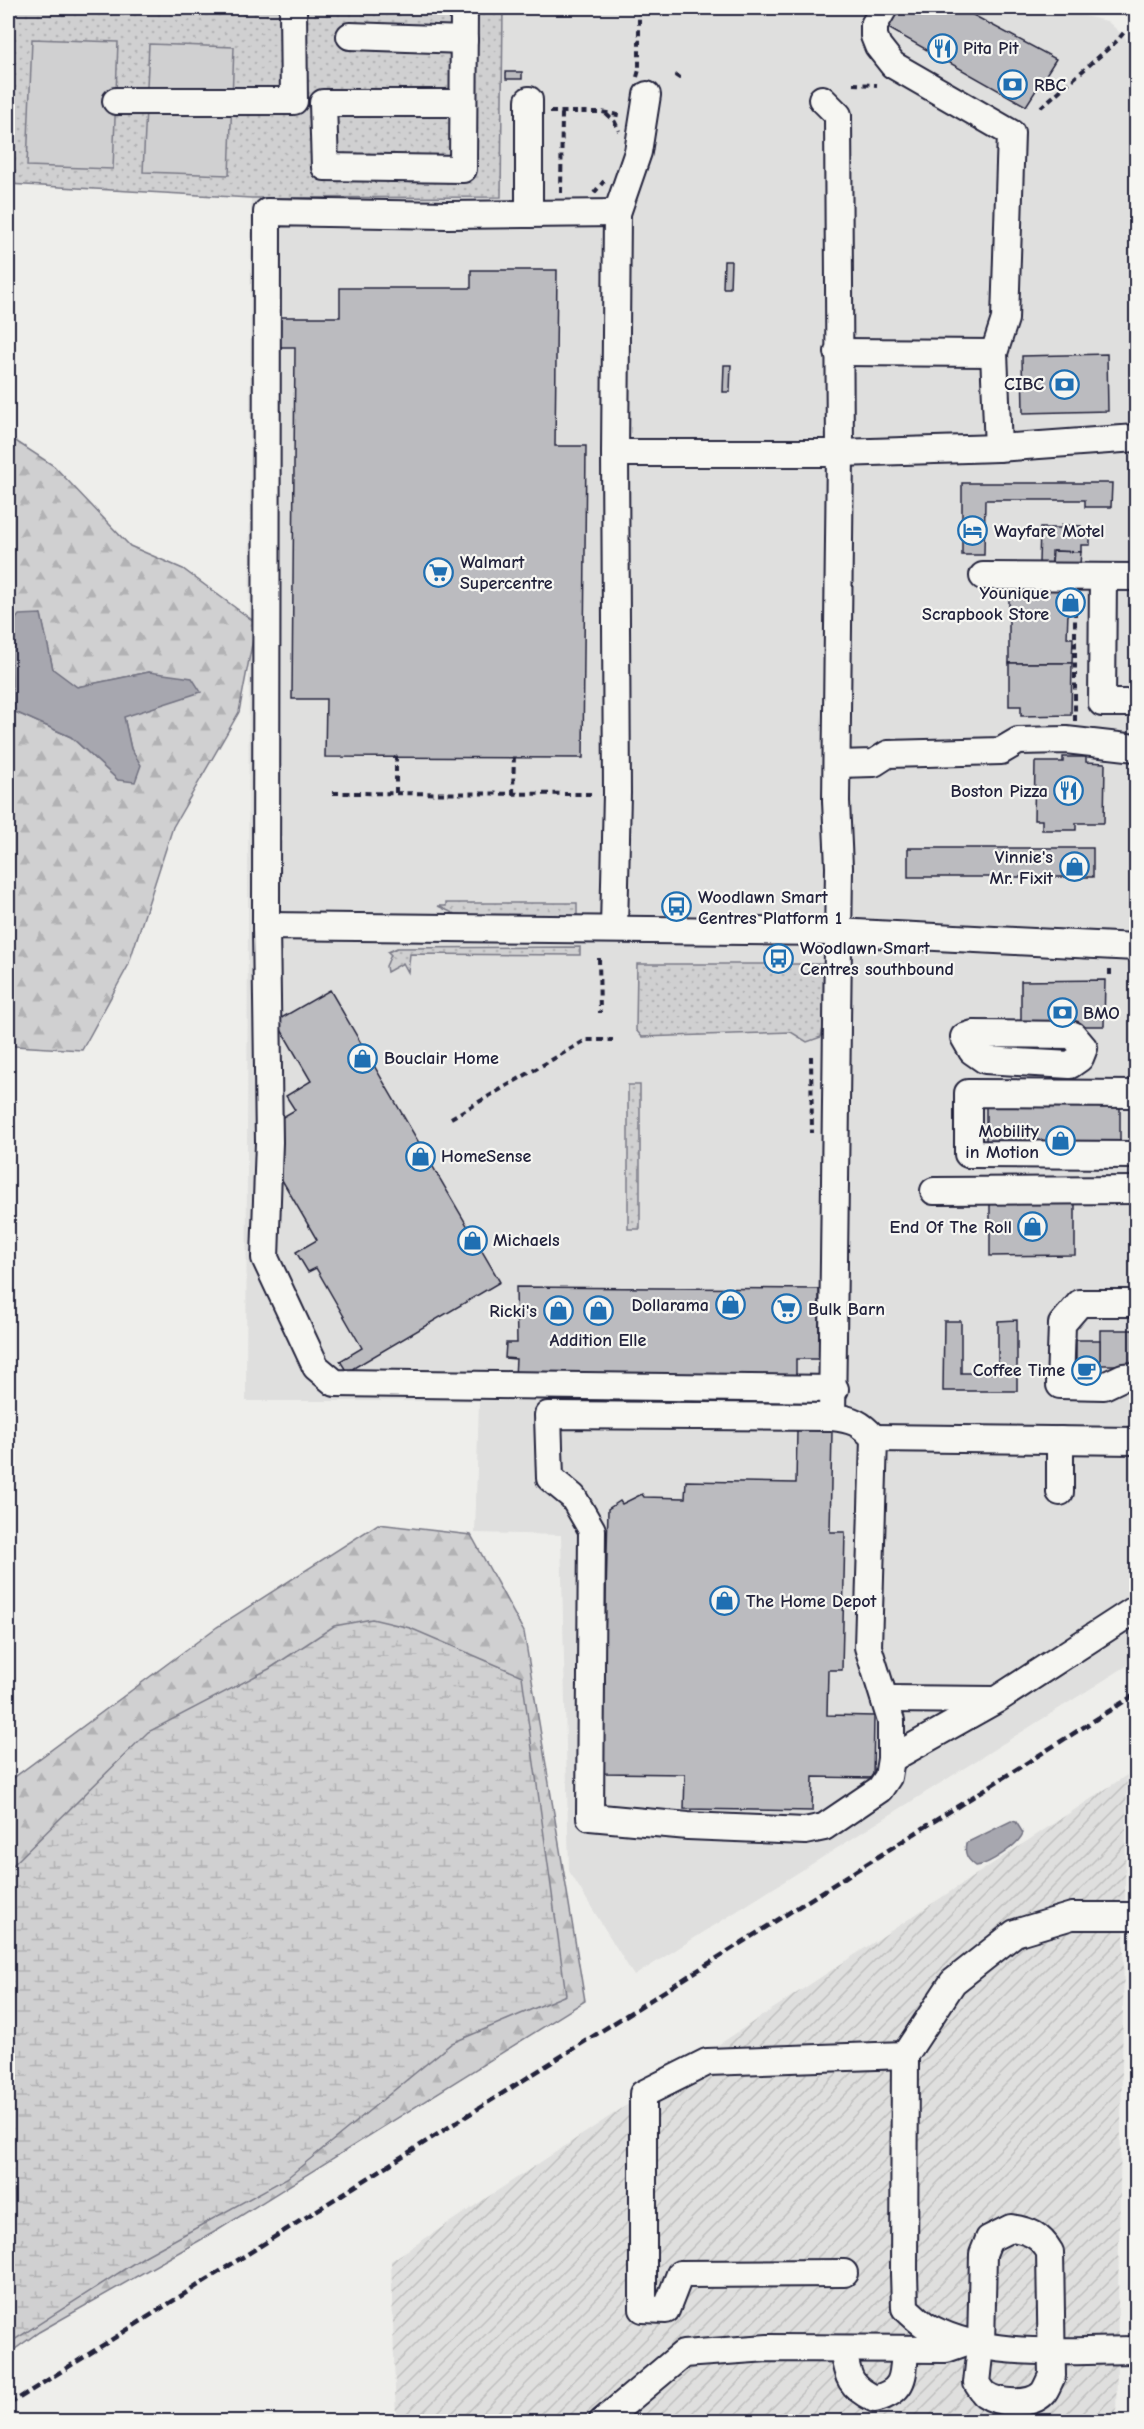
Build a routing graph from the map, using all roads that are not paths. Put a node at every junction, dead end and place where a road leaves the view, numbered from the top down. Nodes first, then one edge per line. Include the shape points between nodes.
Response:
1 (292, 8) edge
2 (464, 8) edge
3 (884, 8) edge
4 (350, 36) dead end
5 (464, 40) junction
6 (640, 88) road end
7 (822, 99) dead end
8 (116, 101) dead end
9 (294, 101) junction
10 (323, 103) junction
11 (464, 103) junction
12 (529, 106) road end
13 (529, 213) junction
14 (617, 213) junction
15 (838, 352) junction
16 (994, 353) junction
17 (1137, 438) edge
18 (998, 448) junction
19 (615, 453) junction
20 (840, 453) junction
21 (983, 576) dead end
22 (1137, 577) edge
23 (1103, 578) junction
24 (1137, 703) edge
25 (1137, 748) edge
26 (837, 764) junction
27 (266, 926) junction
28 (614, 929) junction
29 (836, 932) junction
30 (1137, 947) edge
31 (1137, 1094) edge
32 (1137, 1155) edge
33 (1137, 1190) edge
34 (934, 1191) dead end
35 (1137, 1303) edge
36 (1137, 1376) edge
37 (835, 1389) junction
38 (832, 1417) junction
39 (874, 1438) junction
40 (1060, 1440) junction
41 (1137, 1441) edge
42 (1060, 1492) dead end
43 (1137, 1609) edge
44 (886, 1699) junction
45 (996, 1700) junction
46 (891, 1760) junction
47 (1137, 1916) edge
48 (905, 2055) junction
49 (844, 2273) dead end
50 (974, 2344) junction
51 (843, 2349) junction
52 (905, 2349) junction
53 (1052, 2350) junction
54 (1137, 2350) edge
55 (602, 2421) edge

1 - 9 lane
2 - 5 lane
3 - 16 lane via 874,25 874,36 893,65 1011,133 1005,319
4 - 5 lane
5 - 11 lane
6 - 14 lane via 639,152
7 - 15 lane via 838,115
8 - 9 lane
9 - 10 lane
10 - 11 lane
10 - 11 lane via 325,167 463,169
12 - 13 lane
13 - 14 lane
13 - 27 lane via 267,212
14 - 19 lane
15 - 16 lane
15 - 20 lane
16 - 18 lane
17 - 18 lane
18 - 20 lane
19 - 20 lane
19 - 28 lane
20 - 26 lane
21 - 23 lane
22 - 23 lane
23 - 24 lane via 1102,703
25 - 26 lane via 1066,740 1018,741 1001,751 888,754 874,763
26 - 29 lane
27 - 28 lane
27 - 37 lane via 265,1258 316,1367 334,1383
28 - 29 lane
29 - 30 lane
29 - 37 lane
31 - 32 lane via 968,1093 968,1154
33 - 34 lane
35 - 36 lane via 1080,1303 1062,1324 1060,1385 1104,1386 1123,1377
37 - 38 lane
38 - 39 lane via 858,1422
38 - 46 lane via 548,1415 550,1479 573,1497 592,1530 590,1818 805,1831 824,1827 880,1789 888,1778
39 - 40 lane
39 - 44 lane via 868,1647
40 - 41 lane
40 - 42 lane
43 - 45 lane
44 - 45 lane
44 - 46 lane via 891,1721
45 - 46 lane
47 - 48 lane via 1072,1916 1015,1933 953,1982
48 - 49 lane via 707,2062 644,2094 643,2309 666,2310 680,2274
48 - 50 lane via 905,2308 928,2327
50 - 52 lane
50 - 53 lane
50 - 53 lane via 977,2383 984,2393 1020,2401 1034,2400 1044,2392 1052,2376
50 - 53 lane via 983,2254 989,2239 1011,2228 1029,2231 1043,2239 1050,2252
51 - 52 lane
51 - 52 lane via 849,2379 860,2392 875,2399 897,2389
51 - 55 lane via 768,2348 683,2354
53 - 54 lane

